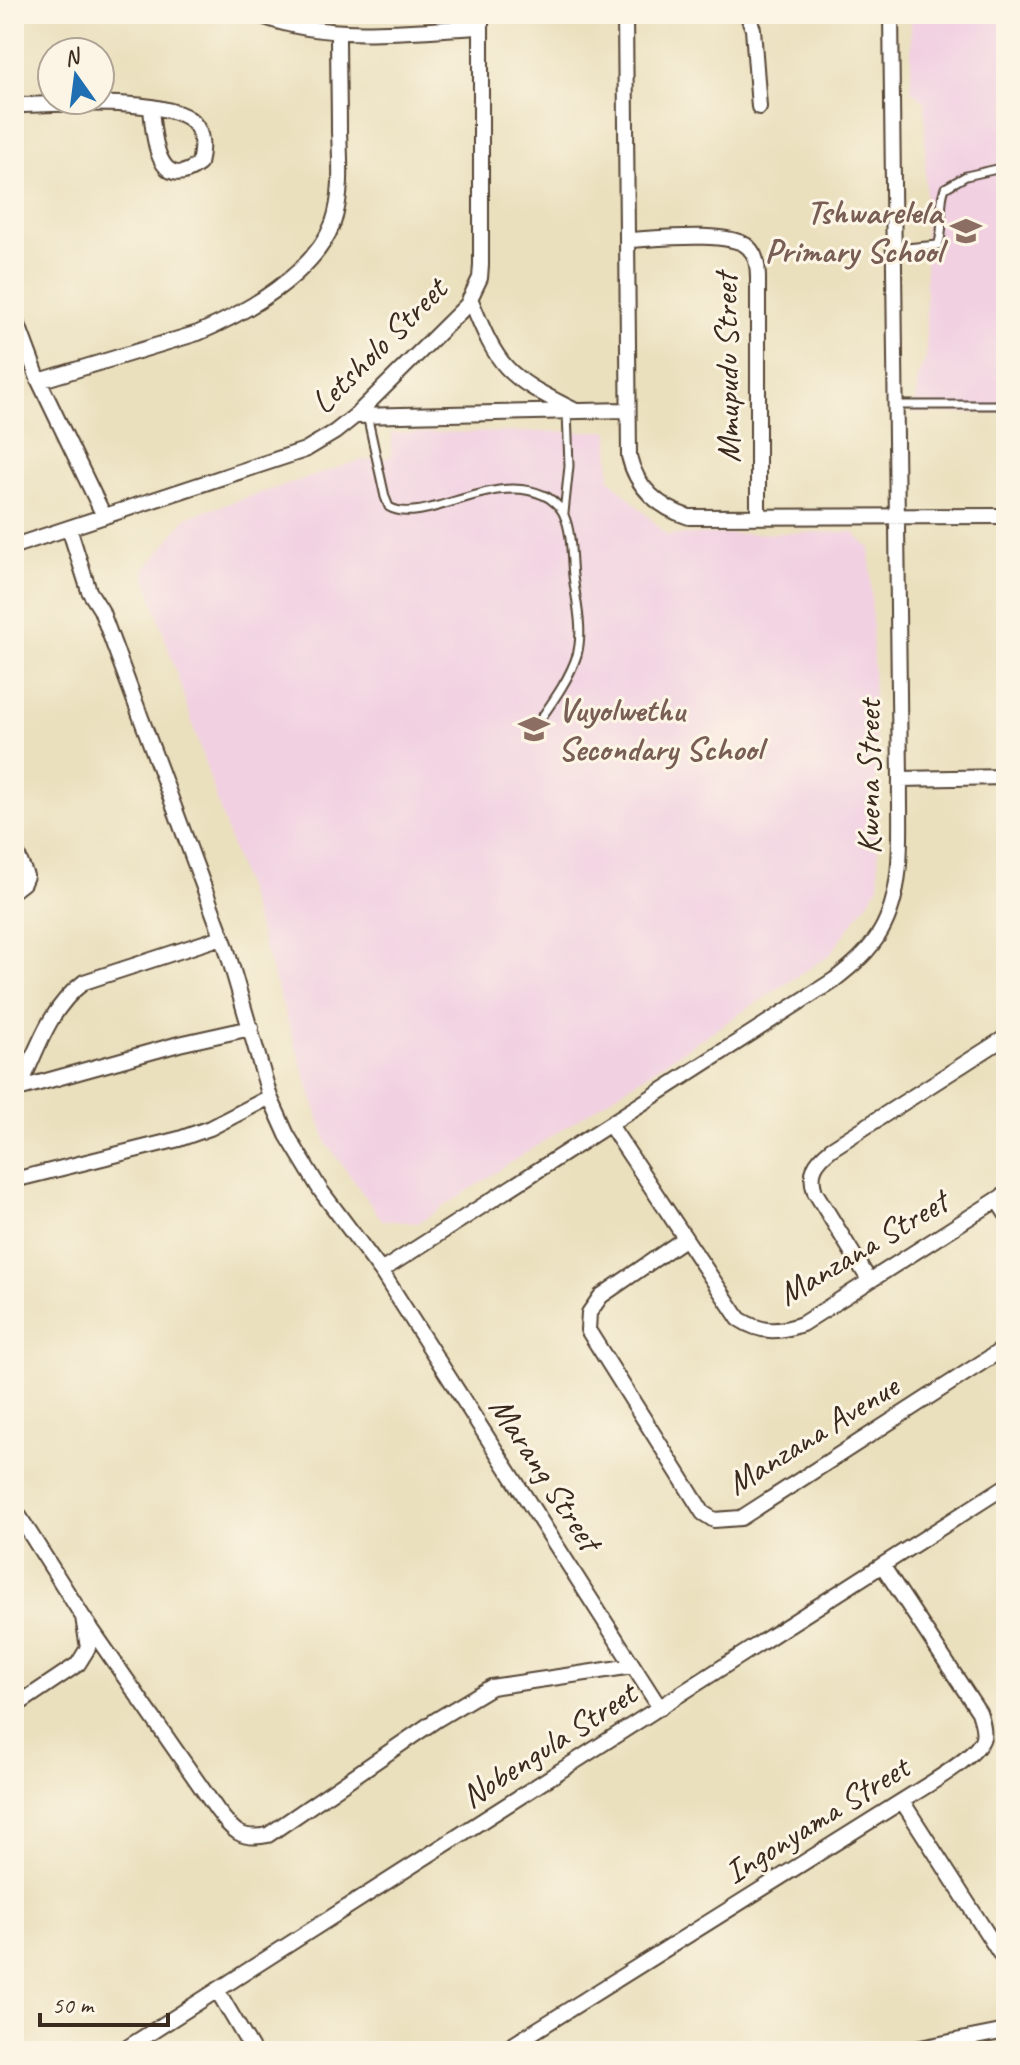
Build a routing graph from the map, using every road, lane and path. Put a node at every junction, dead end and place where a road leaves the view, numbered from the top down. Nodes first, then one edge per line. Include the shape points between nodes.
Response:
1 (257, 14) edge
2 (625, 14) edge
3 (747, 14) edge
4 (891, 14) edge
5 (481, 20) edge
6 (338, 33) junction
7 (14, 105) edge
8 (151, 107) junction
9 (759, 107) dead end
10 (1006, 167) edge
11 (627, 240) junction
12 (893, 249) junction
13 (470, 298) junction
14 (14, 314) edge
15 (39, 381) junction
16 (895, 405) junction
17 (1006, 405) edge
18 (627, 410) junction
19 (571, 411) junction
20 (361, 416) junction
21 (564, 513) junction
22 (104, 516) junction
23 (896, 516) junction
24 (1006, 516) edge
25 (758, 517) junction
26 (69, 528) junction
27 (14, 546) edge
28 (537, 724) dead end
29 (1006, 777) edge
30 (900, 779) junction
31 (14, 847) edge
32 (14, 890) edge
33 (222, 937) junction
34 (251, 1028) junction
35 (1006, 1037) edge
36 (16, 1090) edge
37 (270, 1097) junction
38 (610, 1125) junction
39 (14, 1180) edge
40 (1001, 1197) edge
41 (1006, 1214) edge
42 (684, 1239) junction
43 (381, 1271) junction
44 (869, 1280) junction
45 (1006, 1347) edge
46 (1006, 1486) edge
47 (14, 1508) edge
48 (882, 1565) junction
49 (83, 1617) junction
50 (633, 1666) junction
51 (14, 1707) edge
52 (660, 1708) junction
53 (902, 1801) junction
54 (1006, 1963) edge
55 (217, 1990) junction
56 (1006, 2031) edge
57 (512, 2049) edge
58 (122, 2051) edge
59 (253, 2051) edge
60 (905, 2051) edge

1 - 6 street via 283,25
2 - 11 street
3 - 9 street via 753,29
4 - 12 street, Kwena Street
5 - 6 street
5 - 13 street, Letsholo Street via 481,265
6 - 15 street via 338,198 326,237 305,263 271,293 219,324
7 - 8 street
8 - 8 street via 182,114 198,128 202,151 191,170 171,170 163,163 154,142
10 - 12 lane via 966,176 945,188 938,245
11 - 18 street
11 - 25 street, Mmupudu Street via 719,238 736,241 755,256
12 - 16 street, Kwena Street
13 - 19 street via 500,363 524,385
13 - 20 street, Letsholo Street
14 - 15 street
15 - 22 street
16 - 17 lane
16 - 23 street, Kwena Street
18 - 19 street
18 - 25 street via 631,466 663,507 689,517
19 - 20 street
19 - 21 lane
20 - 21 lane via 385,497 397,512 514,488 549,497
20 - 22 street, Letsholo Street via 305,450
21 - 28 lane via 578,643 559,691
22 - 26 street, Letsholo Street
23 - 24 street
23 - 25 street
23 - 30 street, Kwena Street
26 - 27 street, Letsholo Street
26 - 33 street, Marang Street
29 - 30 street
30 - 38 street, Kwena Street via 897,882 892,906 868,950 834,980
31 - 32 street via 26,876
33 - 34 street, Marang Street
33 - 36 street via 102,974 76,988 54,1012
34 - 36 street
34 - 37 street, Marang Street
35 - 44 street via 815,1164 815,1192
37 - 39 street via 179,1139
37 - 43 street, Marang Street via 321,1191
38 - 42 street, Manzana Street
38 - 43 street, Kwena Street
40 - 41 street
40 - 44 street, Manzana Street
42 - 44 street, Manzana Street via 739,1319 766,1332 802,1324
42 - 45 street, Manzana Avenue via 601,1296 589,1313 588,1330 703,1513 714,1520 741,1518
43 - 50 street, Marang Street
46 - 48 street, Nobengula Street
47 - 49 street
48 - 52 street, Nobengula Street
48 - 53 street, Ingonyama Street via 983,1723 979,1746
49 - 50 street via 233,1831 254,1838 268,1835 491,1687
49 - 51 street via 88,1648 84,1657
50 - 52 street, Marang Street
52 - 55 street, Nobengula Street
53 - 54 street
53 - 57 street, Ingonyama Street
55 - 58 street, Nobengula Street
55 - 59 street
56 - 60 street

